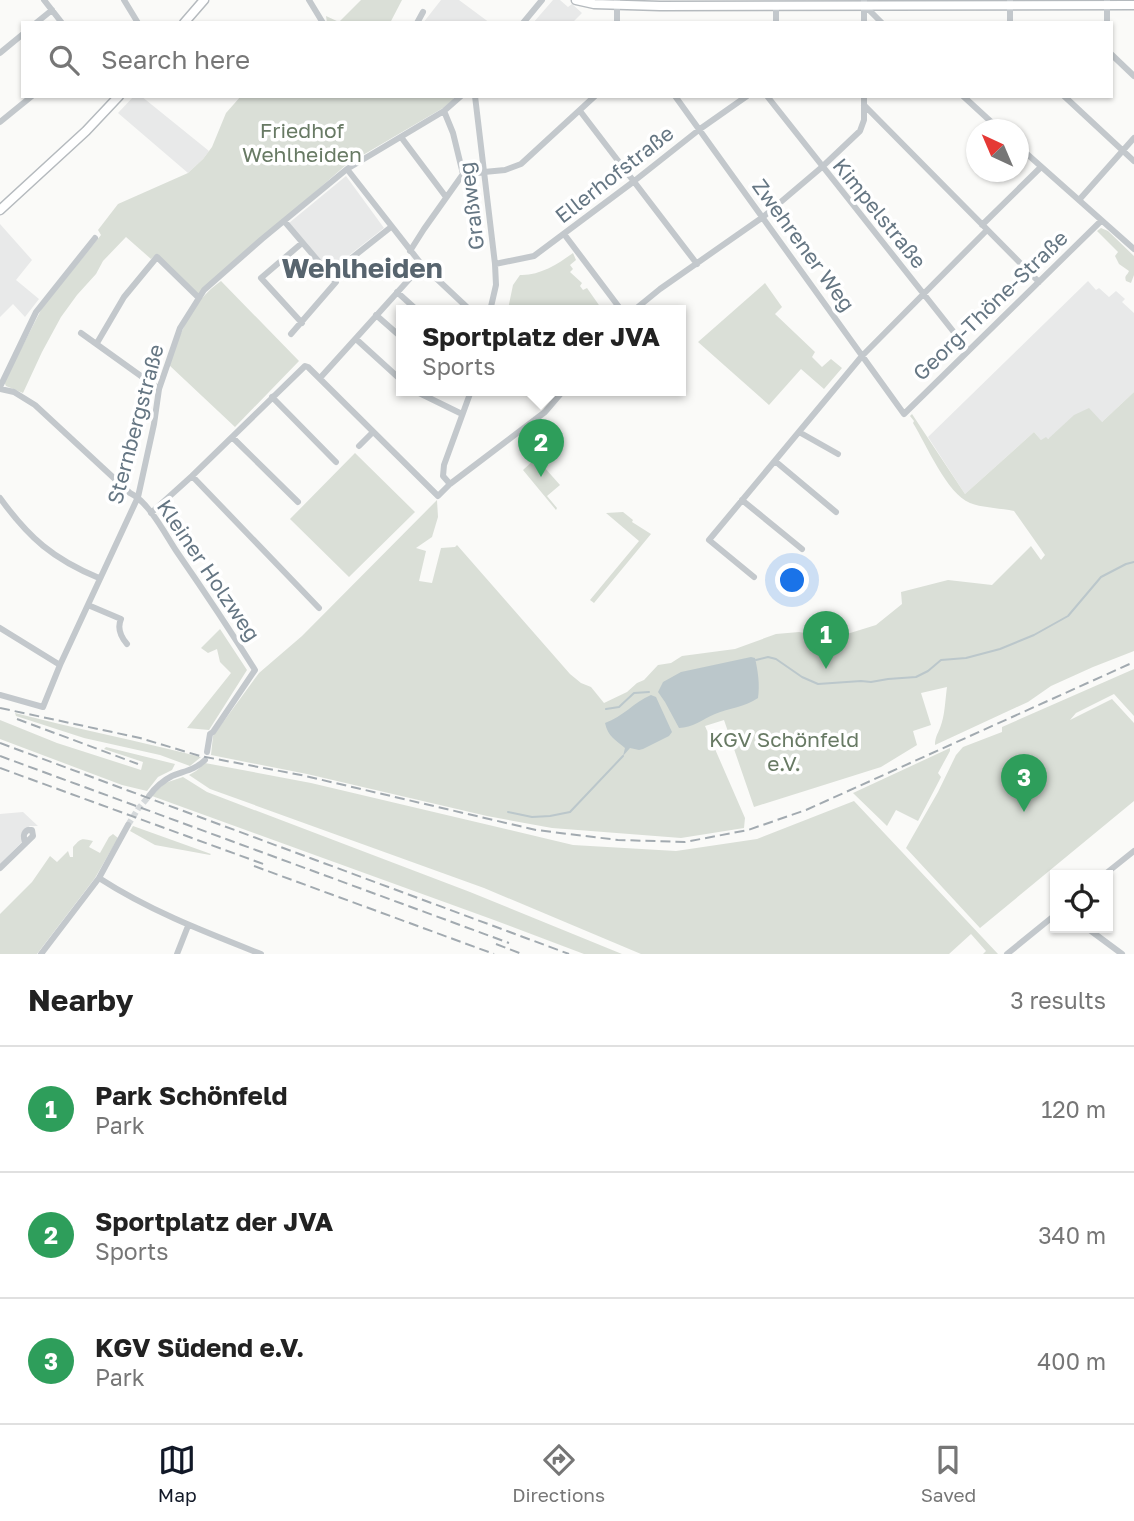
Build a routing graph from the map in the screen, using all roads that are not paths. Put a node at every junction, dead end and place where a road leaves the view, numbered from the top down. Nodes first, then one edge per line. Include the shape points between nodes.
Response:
1 (44, 0) edge
2 (124, 0) edge
3 (204, 0) edge
4 (309, 0) edge
5 (542, 0) edge
6 (576, 0) edge
7 (1010, 2) edge
8 (617, 3) edge
9 (864, 3) edge
10 (1107, 3) edge
11 (1134, 5) edge
12 (776, 6) junction
13 (52, 10) junction
14 (423, 12) dead end
15 (38, 21) edge
16 (60, 21) edge
17 (137, 21) edge
18 (186, 21) edge
19 (322, 21) edge
20 (418, 21) edge
21 (525, 21) edge
22 (617, 21) edge
23 (776, 21) edge
24 (864, 21) edge
25 (880, 21) edge
26 (1010, 21) edge
27 (1107, 21) edge
28 (21, 36) edge
29 (0, 53) edge
30 (1113, 56) edge
31 (1134, 76) edge
32 (30, 98) edge
33 (117, 98) edge
34 (459, 98) edge
35 (475, 98) edge
36 (593, 98) edge
37 (677, 98) edge
38 (744, 98) edge
39 (769, 98) edge
40 (864, 98) edge
41 (965, 98) edge
42 (1065, 98) edge
43 (864, 105) junction
44 (444, 111) junction
45 (580, 111) junction
46 (988, 119) edge
47 (0, 122) edge
48 (700, 129) junction
49 (401, 137) junction
50 (1134, 138) edge
51 (1123, 151) junction
52 (1029, 156) edge
53 (1134, 161) edge
54 (822, 167) junction
55 (1041, 167) junction
56 (347, 169) junction
57 (484, 171) junction
58 (463, 174) junction
59 (634, 182) junction
60 (446, 197) junction
61 (1079, 200) junction
62 (0, 210) edge
63 (763, 218) junction
64 (1101, 221) junction
65 (285, 222) junction
66 (391, 227) junction
67 (985, 228) junction
68 (564, 234) junction
69 (95, 238) dead end
70 (302, 243) junction
71 (1134, 250) edge
72 (410, 251) junction
73 (495, 264) junction
74 (697, 264) junction
75 (422, 265) junction
76 (330, 275) junction
77 (1039, 282) junction
78 (397, 292) junction
79 (924, 295) junction
80 (199, 298) junction
81 (411, 305) edge
82 (465, 305) edge
83 (491, 305) edge
84 (617, 305) edge
85 (640, 305) edge
86 (376, 315) junction
87 (302, 323) junction
88 (81, 333) dead end
89 (396, 333) edge
90 (291, 334) dead end
91 (356, 339) junction
92 (97, 343) junction
93 (968, 350) junction
94 (862, 356) junction
95 (396, 375) edge
96 (320, 378) junction
97 (0, 388) edge
98 (159, 389) junction
99 (425, 396) edge
100 (469, 396) edge
101 (559, 396) edge
102 (272, 397) junction
103 (462, 414) junction
104 (904, 414) joint
105 (373, 432) junction
106 (799, 432) junction
107 (232, 437) junction
108 (359, 446) dead end
109 (838, 454) dead end
110 (336, 461) dead end
111 (775, 461) junction
112 (192, 477) junction
113 (450, 484) junction
114 (138, 497) junction
115 (0, 498) edge
116 (743, 500) junction
117 (298, 502) dead end
118 (836, 512) dead end
119 (151, 513) junction
120 (802, 549) dead end
121 (754, 577) dead end
122 (99, 578) junction
123 (88, 605) junction
124 (319, 608) dead end
125 (0, 628) edge
126 (127, 644) dead end
127 (60, 665) junction
128 (0, 695) edge
129 (207, 752) dead end
130 (205, 760) dead end
131 (149, 796) tunnel mouth
132 (128, 825) tunnel mouth
133 (25, 844) dead end
134 (1134, 851) edge
135 (0, 869) edge
136 (1110, 870) edge
137 (99, 878) junction
138 (1050, 919) edge
139 (188, 926) junction
140 (1094, 933) edge
141 (41, 954) edge
142 (177, 954) edge
143 (261, 954) edge
144 (1007, 954) edge
145 (1122, 954) edge

1 - 13 street
2 - 17 street
3 - 18 main road
4 - 19 street
5 - 21 street
6 - 8 main road
7 - 9 main road
7 - 10 main road
7 - 26 street
8 - 12 main road
8 - 22 street
9 - 12 main road
9 - 24 street
9 - 25 street
10 - 11 main road
10 - 27 street
12 - 23 street
13 - 15 street
13 - 16 street
14 - 20 street
28 - 29 street
30 - 31 street
32 - 47 street
33 - 62 main road
34 - 44 street, Sternbergstraße
35 - 57 street, Graßweg
36 - 45 street
37 - 48 street, Zwehrener Weg
38 - 48 street, Ellerhofstraße
39 - 54 street, Kimpelstraße
40 - 43 street
41 - 46 street
42 - 51 street
43 - 54 street via 860,131
43 - 67 street
44 - 49 street, Sternbergstraße
44 - 58 street
45 - 57 street via 521,164
45 - 59 street
48 - 59 street, Ellerhofstraße
48 - 63 street, Zwehrener Weg
49 - 56 street, Sternbergstraße
49 - 60 street
50 - 51 street
51 - 53 street
51 - 61 street
52 - 55 street
54 - 63 street
54 - 79 street, Kimpelstraße
55 - 61 street
55 - 67 street
56 - 65 street, Sternbergstraße
56 - 66 street
57 - 58 street
57 - 73 street, Graßweg
58 - 60 street
59 - 68 street, Ellerhofstraße
59 - 74 street
60 - 72 street
61 - 64 street
63 - 74 street
63 - 94 street, Zwehrener Weg
64 - 71 street
64 - 77 street, Georg-Thöne-Straße
65 - 70 street
65 - 80 street, Sternbergstraße
66 - 72 street
66 - 76 street
67 - 77 street
67 - 79 street
68 - 73 street, Ellerhofstraße via 534,256
68 - 84 street
69 - 97 street via 36,312
70 - 76 street
70 - 87 street via 261,278
72 - 75 street
73 - 83 street, Graßweg
74 - 85 street
75 - 78 street
75 - 82 street
76 - 87 street via 335,282
77 - 93 street, Georg-Thöne-Straße
78 - 81 street
78 - 86 street
79 - 93 street, Kimpelstraße
79 - 94 street
80 - 92 street via 157,257 124,297
80 - 98 street, Sternbergstraße via 180,328
86 - 89 street
86 - 91 street
87 - 90 street
88 - 92 street
91 - 95 street
91 - 96 street
92 - 98 street
93 - 104 street, Georg-Thöne-Straße
94 - 104 street, Zwehrener Weg
94 - 106 street
96 - 102 street via 308,366 302,367
96 - 105 street
97 - 114 street, Kleiner Holzweg via 35,404
98 - 114 street, Sternbergstraße
99 - 103 street
100 - 103 street
101 - 113 street via 545,412
102 - 107 street
102 - 110 street
103 - 113 street via 443,465
105 - 108 street
105 - 113 street via 438,496
106 - 109 street
106 - 111 street
107 - 112 street
107 - 117 street
111 - 116 street
111 - 118 street
112 - 119 street
112 - 124 street
114 - 119 street, Kleiner Holzweg
114 - 122 street, Sternbergstraße
115 - 122 street via 37,542
116 - 120 street
116 - 121 street via 709,540
119 - 129 street, Kleiner Holzweg via 256,670 210,734
122 - 123 street, Sternbergstraße
123 - 126 street via 121,619 122,639
123 - 127 street, Sternbergstraße
125 - 127 street
127 - 128 street, Sternbergstraße via 43,708
130 - 131 street via 171,776
132 - 137 street
133 - 135 street
134 - 136 street
137 - 139 street
137 - 141 street
138 - 144 street
139 - 142 street
139 - 143 street
140 - 145 street

